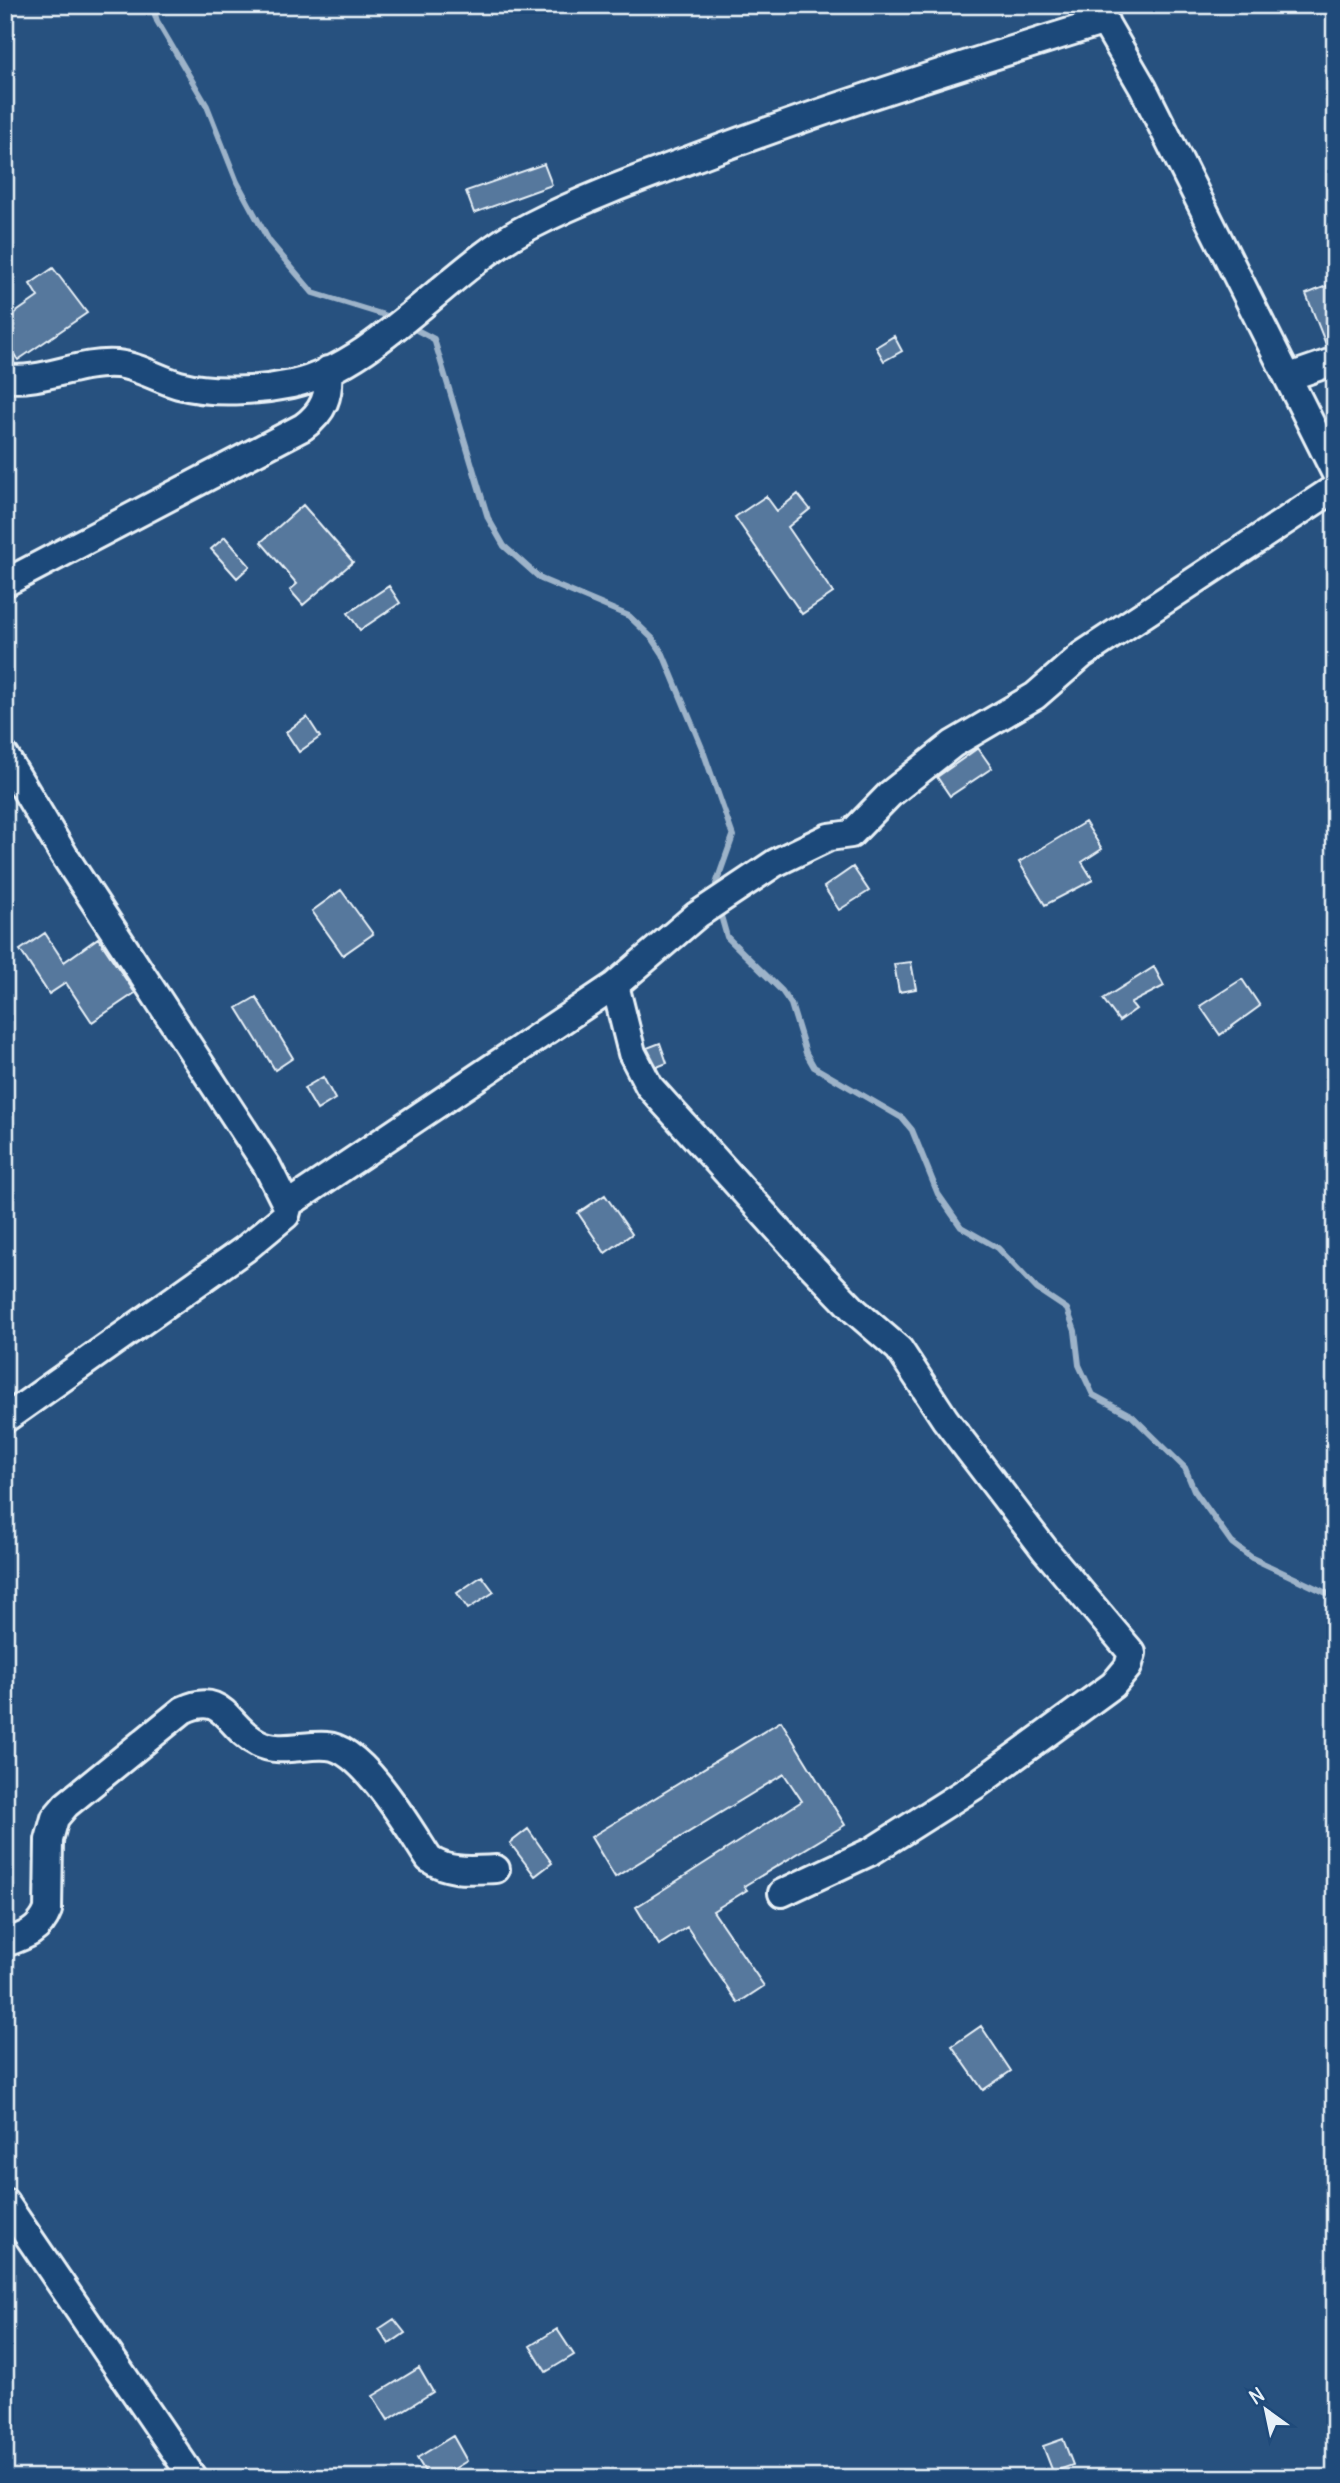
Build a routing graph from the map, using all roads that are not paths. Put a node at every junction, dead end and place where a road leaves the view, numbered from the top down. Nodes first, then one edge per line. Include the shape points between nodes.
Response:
1 (1100, 13) edge
2 (1335, 361) edge
3 (328, 369) junction
4 (1289, 377) junction
5 (5, 378) edge
6 (1335, 472) edge
7 (1335, 488) edge
8 (5, 583) edge
9 (5, 756) edge
10 (615, 985) junction
11 (286, 1199) junction
12 (5, 1419) edge
13 (496, 1869) dead end
14 (782, 1893) dead end
15 (5, 1943) edge
16 (5, 2202) edge
17 (193, 2478) edge

1 - 3 street via 625,183 541,221 483,254 379,341
1 - 4 street via 1143,88
2 - 4 street
3 - 5 street via 294,383 255,389 181,386 120,364 78,366 21,380
3 - 8 street via 322,410 303,427
4 - 6 street
7 - 10 street via 1082,655 1035,696 953,744 890,794 851,834 829,837 775,863 696,915
9 - 11 street
10 - 11 street via 296,1199
10 - 14 street via 632,1052 649,1087 813,1267 899,1349 945,1419 1045,1550 1132,1653 1128,1667 1113,1685 976,1785 872,1851
11 - 12 street via 286,1215 245,1249
13 - 15 street via 441,1867 429,1859 366,1770 348,1754 329,1746 273,1748 259,1744 214,1704 198,1703 183,1710 66,1805 51,1828 44,1922
16 - 17 street

